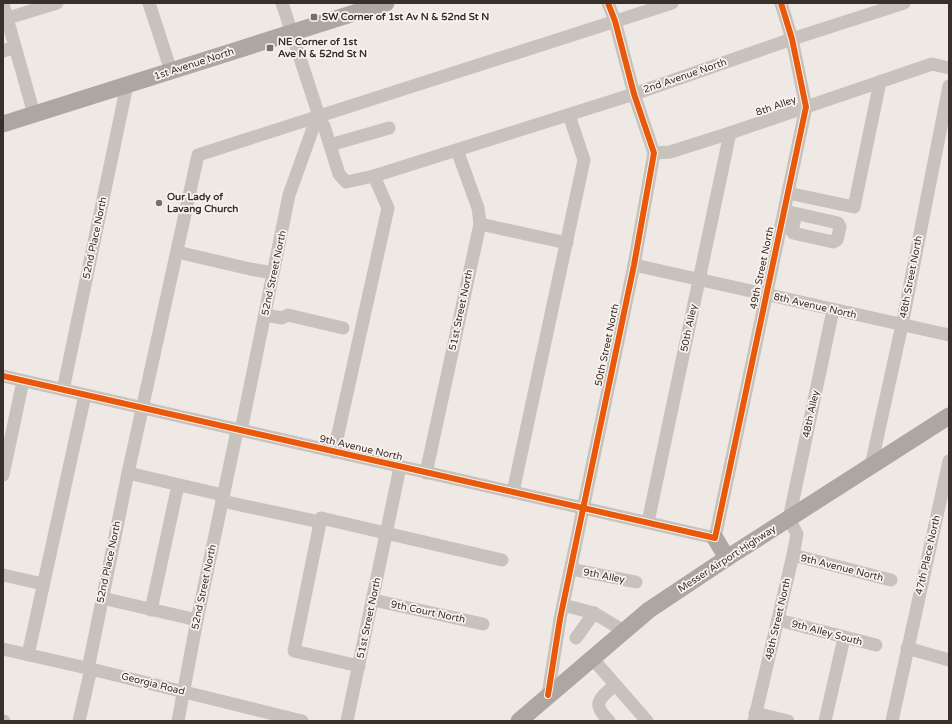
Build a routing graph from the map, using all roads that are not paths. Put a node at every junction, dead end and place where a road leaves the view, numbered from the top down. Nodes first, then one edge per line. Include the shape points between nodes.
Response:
1 (57, 3) edge
2 (149, 3) edge
3 (282, 3) edge
4 (386, 3) edge
5 (608, 3) edge
6 (672, 3) edge
7 (781, 3) edge
8 (904, 3) edge
9 (3, 4) edge
10 (8, 18) junction
11 (615, 21) junction
12 (292, 33) junction
13 (792, 39) junction
14 (9, 49) edge
15 (949, 68) edge
16 (170, 72) junction
17 (880, 82) junction
18 (127, 85) junction
19 (949, 86) edge
20 (634, 94) junction
21 (806, 107) junction
22 (34, 114) junction
23 (569, 115) junction
24 (316, 117) junction
25 (3, 124) edge
26 (389, 128) dead end
27 (730, 133) junction
28 (330, 145) junction
29 (457, 150) junction
30 (654, 153) junction
31 (374, 176) junction
32 (788, 193) junction
33 (480, 224) junction
34 (567, 243) junction
35 (177, 252) junction
36 (634, 265) junction
37 (274, 273) junction
38 (699, 280) junction
39 (767, 295) junction
40 (833, 310) junction
41 (265, 315) junction
42 (902, 325) junction
43 (343, 328) dead end
44 (949, 335) edge
45 (3, 376) edge
46 (23, 381) junction
47 (63, 390) junction
48 (85, 395) junction
49 (143, 408) junction
50 (949, 416) edge
51 (239, 431) junction
52 (334, 452) junction
53 (949, 461) edge
54 (871, 466) junction
55 (400, 467) junction
56 (128, 473) junction
57 (426, 473) junction
58 (3, 475) edge
59 (178, 485) junction
60 (512, 492) junction
61 (223, 498) junction
62 (583, 507) junction
63 (789, 519) junction
64 (320, 522) junction
65 (648, 522) junction
66 (387, 533) junction
67 (715, 538) junction
68 (793, 556) junction
69 (727, 558) junction
70 (502, 560) dead end
71 (571, 569) junction
72 (3, 575) edge
73 (891, 580) dead end
74 (636, 582) dead end
75 (43, 584) junction
76 (102, 598) junction
77 (373, 600) junction
78 (563, 605) junction
79 (151, 610) junction
80 (594, 613) junction
81 (197, 620) junction
82 (778, 620) junction
83 (483, 624) dead end
84 (624, 631) junction
85 (576, 638) dead end
86 (844, 638) junction
87 (876, 645) dead end
88 (907, 648) junction
89 (3, 649) edge
90 (28, 655) junction
91 (592, 658) junction
92 (949, 660) edge
93 (359, 666) junction
94 (90, 669) junction
95 (615, 685) junction
96 (184, 691) junction
97 (548, 696) junction
98 (755, 717) edge
99 (79, 721) edge
100 (178, 721) edge
101 (302, 721) edge
102 (347, 721) edge
103 (520, 721) edge
104 (609, 721) edge
105 (647, 721) edge
106 (788, 721) edge
107 (825, 721) edge
108 (892, 721) edge

1 - 10 street
2 - 16 street
3 - 12 street, 52nd Street North
4 - 12 main road, 1st Avenue North
5 - 11 street, 50th Street North
6 - 11 street
7 - 13 street, 49th Street North
8 - 13 street, 2nd Avenue North
9 - 10 street
10 - 14 street
11 - 20 street, 50th Street North
11 - 24 street
12 - 16 main road, 1st Avenue North
12 - 24 street, 52nd Street North via 317,110
13 - 20 street, 2nd Avenue North
13 - 21 street, 49th Street North
14 - 22 street
15 - 17 street, 8th Alley via 932,64
16 - 18 main road, 1st Avenue North
17 - 21 street, 8th Alley
17 - 32 street via 854,207
18 - 22 main road, 1st Avenue North
18 - 47 street, 52nd Place North
19 - 42 street, 48th Street North
20 - 23 street, 2nd Avenue North
20 - 30 street, 50th Street North
21 - 27 street, 8th Alley
21 - 32 street, 49th Street North
22 - 25 main road, 1st Avenue North
23 - 29 street, 2nd Avenue North
23 - 34 street via 584,160
24 - 28 street, 52nd Street North via 324,126
24 - 35 street, 52nd Place North via 198,155
24 - 37 street, 52nd Street North via 289,196
26 - 28 street
27 - 30 street, 8th Alley via 670,152
27 - 38 street, 50th Alley
28 - 31 street, 52nd Street North via 339,174 346,182
29 - 31 street, 2nd Avenue North
29 - 33 street, 51st Street North via 478,208
30 - 36 street, 50th Street North
31 - 52 street via 388,208
32 - 39 street, 49th Street North via 790,212
33 - 34 street
33 - 57 street, 51st Street North
34 - 60 street
35 - 37 street
35 - 49 street, 52nd Place North
36 - 38 street, 8th Avenue North
36 - 62 street, 50th Street North
37 - 41 street, 52nd Street North
38 - 39 street, 8th Avenue North
38 - 65 street, 50th Alley
39 - 40 street, 8th Avenue North
39 - 67 street, 49th Street North
40 - 42 street, 8th Avenue North
40 - 63 street, 48th Alley
41 - 43 street via 282,318 288,315
41 - 51 street, 52nd Street North
42 - 44 street, 8th Avenue North
42 - 54 street, 48th Street North
45 - 46 street, 9th Avenue North
46 - 47 street, 9th Avenue North
46 - 58 street
47 - 48 street, 9th Avenue North
48 - 49 street, 9th Avenue North
48 - 75 street
49 - 51 street, 9th Avenue North
49 - 56 street, 52nd Place North
50 - 54 main road, Messer Airport Highway
51 - 52 street, 9th Avenue North
51 - 61 street, 52nd Street North
52 - 55 street, 9th Avenue North
53 - 88 street, 47th Place North
54 - 63 main road, Messer Airport Highway
55 - 57 street, 9th Avenue North
55 - 66 street, 51st Street North
56 - 59 street
56 - 76 street, 52nd Place North
57 - 60 street, 9th Avenue North
59 - 61 street
59 - 79 street
60 - 62 street, 9th Avenue North
61 - 64 street
61 - 81 street, 52nd Street North
62 - 65 street, 9th Avenue North
62 - 71 street, 50th Street North
63 - 68 street, 48th Street North via 797,534
63 - 69 main road, Messer Airport Highway
64 - 66 street via 321,518
64 - 93 street via 294,651
65 - 67 street, 9th Avenue North
66 - 70 street
66 - 77 street, 51st Street North
67 - 69 main road
68 - 73 street, 9th Avenue North
68 - 82 street, 48th Street North
69 - 84 main road, Messer Airport Highway via 649,610
71 - 74 street, 9th Alley
71 - 78 street, 50th Street North
72 - 75 street
75 - 90 street
76 - 79 street
76 - 94 street, 52nd Place North
77 - 83 street, 9th Court North
77 - 93 street, 51st Street North
78 - 80 street
78 - 97 street, 50th Street North
79 - 81 street
80 - 84 street
80 - 85 street
81 - 96 street, 52nd Street North
82 - 86 street, 9th Alley South
82 - 98 street, 48th Street North
84 - 91 main road, Messer Airport Highway
86 - 87 street, 9th Alley South
86 - 107 street
88 - 92 street
88 - 108 street, 47th Place North
89 - 90 street, Georgia Road
90 - 94 street, Georgia Road
91 - 95 street
91 - 97 main road, Messer Airport Highway
93 - 102 street, 51st Street North
94 - 96 street, Georgia Road
94 - 99 street, 52nd Place North
95 - 104 street via 600,698 598,705 601,713
95 - 105 street
96 - 100 street, 52nd Street North
96 - 101 street, Georgia Road
97 - 103 main road, Messer Airport Highway
98 - 106 street

